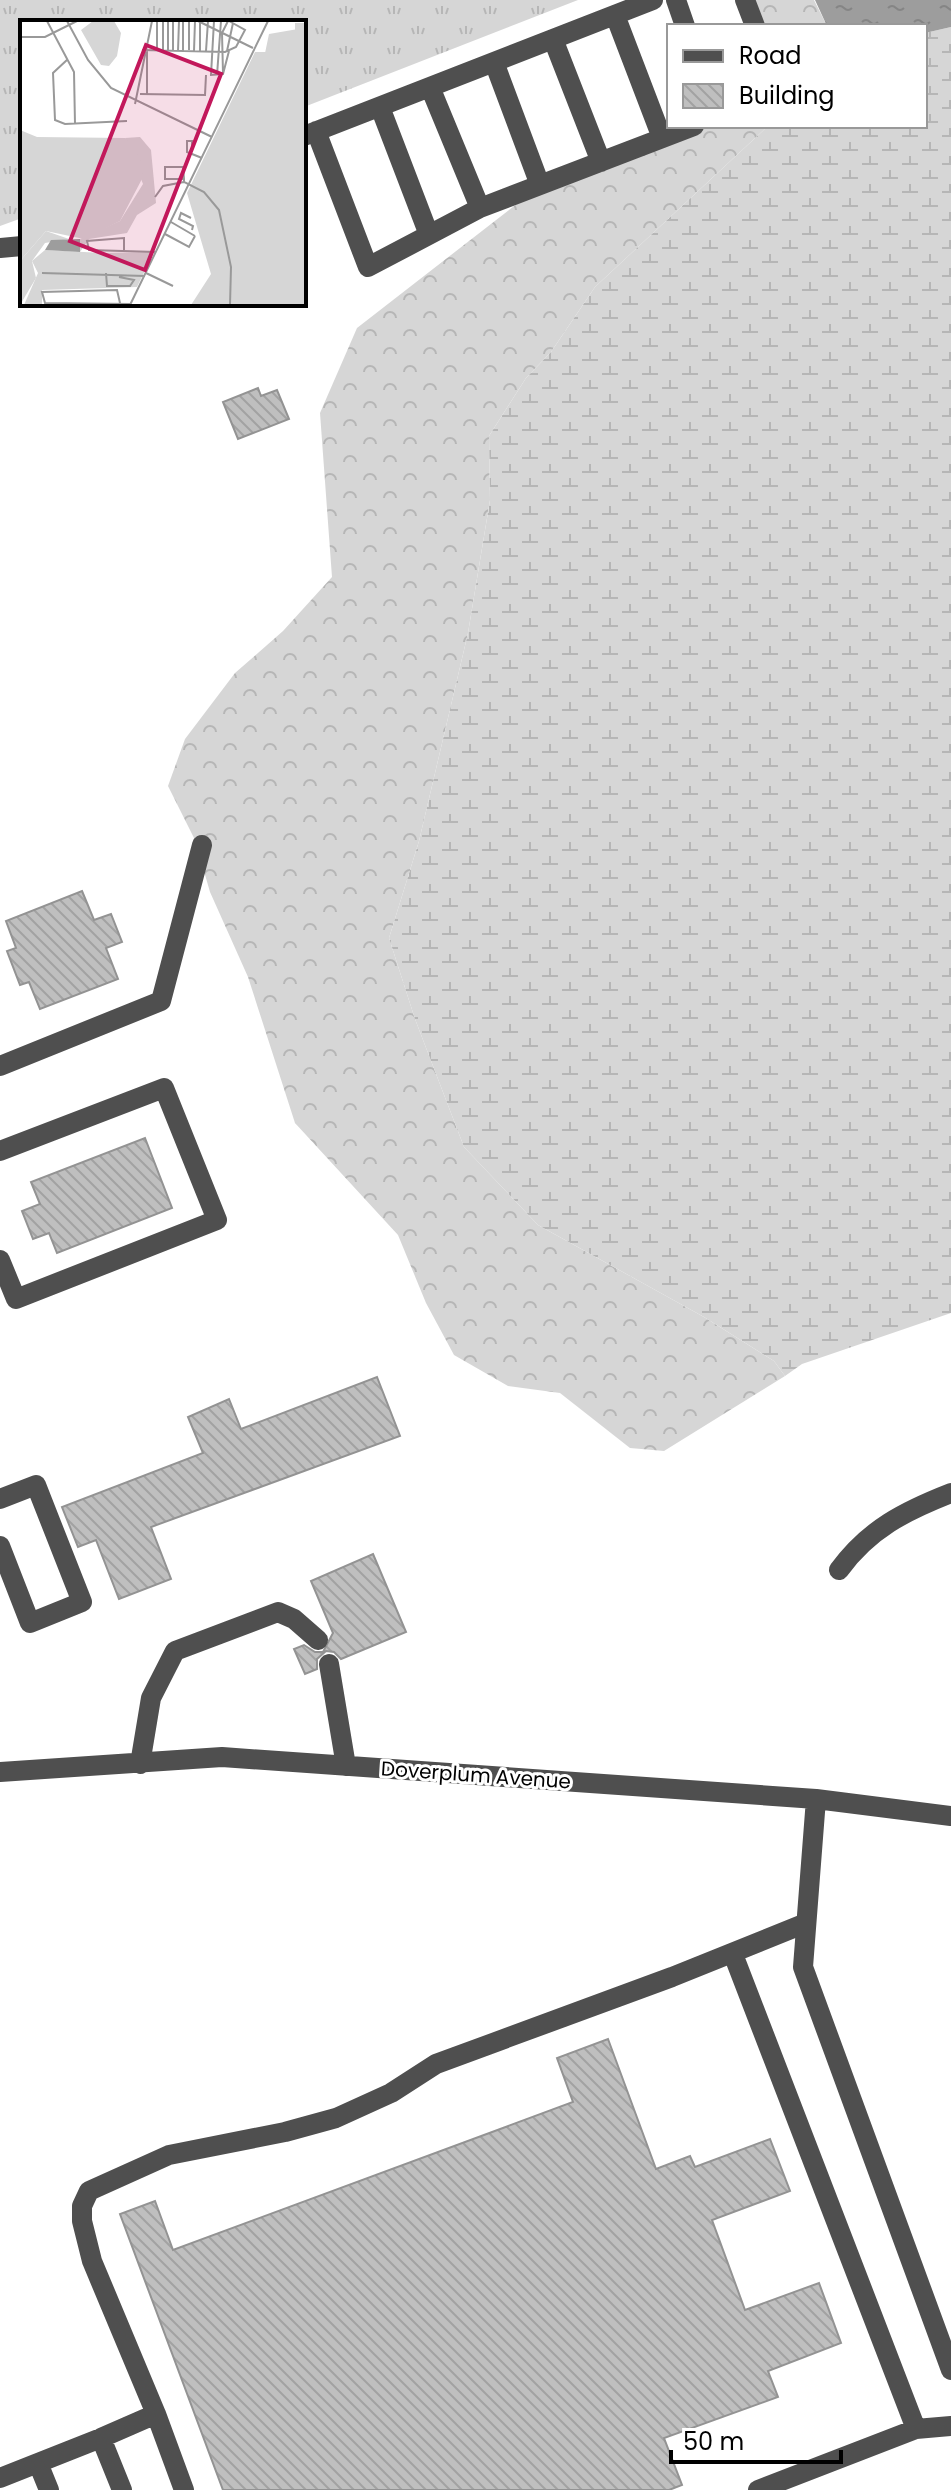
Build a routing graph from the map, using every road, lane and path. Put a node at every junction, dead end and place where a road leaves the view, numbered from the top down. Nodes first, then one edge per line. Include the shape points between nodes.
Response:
1 (653, 0) edge
2 (676, 0) edge
3 (745, 0) edge
4 (615, 15) junction
5 (684, 24) edge
6 (754, 24) edge
7 (553, 39) junction
8 (494, 62) junction
9 (430, 87) junction
10 (380, 107) junction
11 (689, 128) edge
12 (310, 134) edge
13 (662, 138) junction
14 (601, 162) junction
15 (540, 185) junction
16 (480, 208) junction
17 (429, 235) junction
18 (20, 246) edge
19 (0, 248) edge
20 (202, 845) dead end
21 (0, 1066) edge
22 (0, 1151) edge
23 (0, 1260) edge
24 (951, 1493) edge
25 (0, 1499) edge
26 (0, 1546) edge
27 (839, 1570) dead end
28 (318, 1640) dead end
29 (329, 1664) dead end
30 (140, 1764) junction
31 (346, 1766) junction
32 (0, 1772) edge
33 (816, 1799) junction
34 (951, 1816) edge
35 (806, 1923) junction
36 (733, 1954) junction
37 (951, 2370) edge
38 (156, 2414) junction
39 (951, 2426) edge
40 (916, 2429) junction
41 (101, 2438) junction
42 (38, 2463) junction
43 (0, 2478) edge
44 (809, 2481) edge
45 (49, 2490) edge
46 (122, 2490) edge
47 (184, 2490) edge
48 (758, 2490) edge

1 - 4 street
2 - 5 street
3 - 6 street
4 - 7 street
4 - 13 street
7 - 8 street
7 - 14 street
8 - 9 street
8 - 15 street
9 - 10 street
9 - 16 street
10 - 12 street
10 - 17 street
11 - 13 street
12 - 17 street via 368,267
13 - 14 street
14 - 15 street
15 - 16 street
16 - 17 street
18 - 19 street
20 - 21 street via 161,1001
22 - 23 street via 164,1088 217,1220 16,1299
24 - 27 street via 893,1518 870,1534
25 - 26 street via 36,1485 82,1602 30,1623
28 - 30 street via 278,1612 175,1651 151,1698
29 - 31 street
30 - 31 street, Doverplum Avenue via 222,1757
30 - 32 street, Doverplum Avenue
31 - 33 street, Doverplum Avenue
33 - 34 street, Doverplum Avenue
33 - 35 street
35 - 36 street
35 - 37 street via 803,1967
36 - 38 street via 436,2064 391,2093 336,2118 169,2155 89,2191 82,2221 92,2261
36 - 40 street
38 - 41 street
38 - 47 street
39 - 40 street
40 - 44 street
41 - 42 street
41 - 46 street
42 - 43 street
42 - 45 street
44 - 48 street

